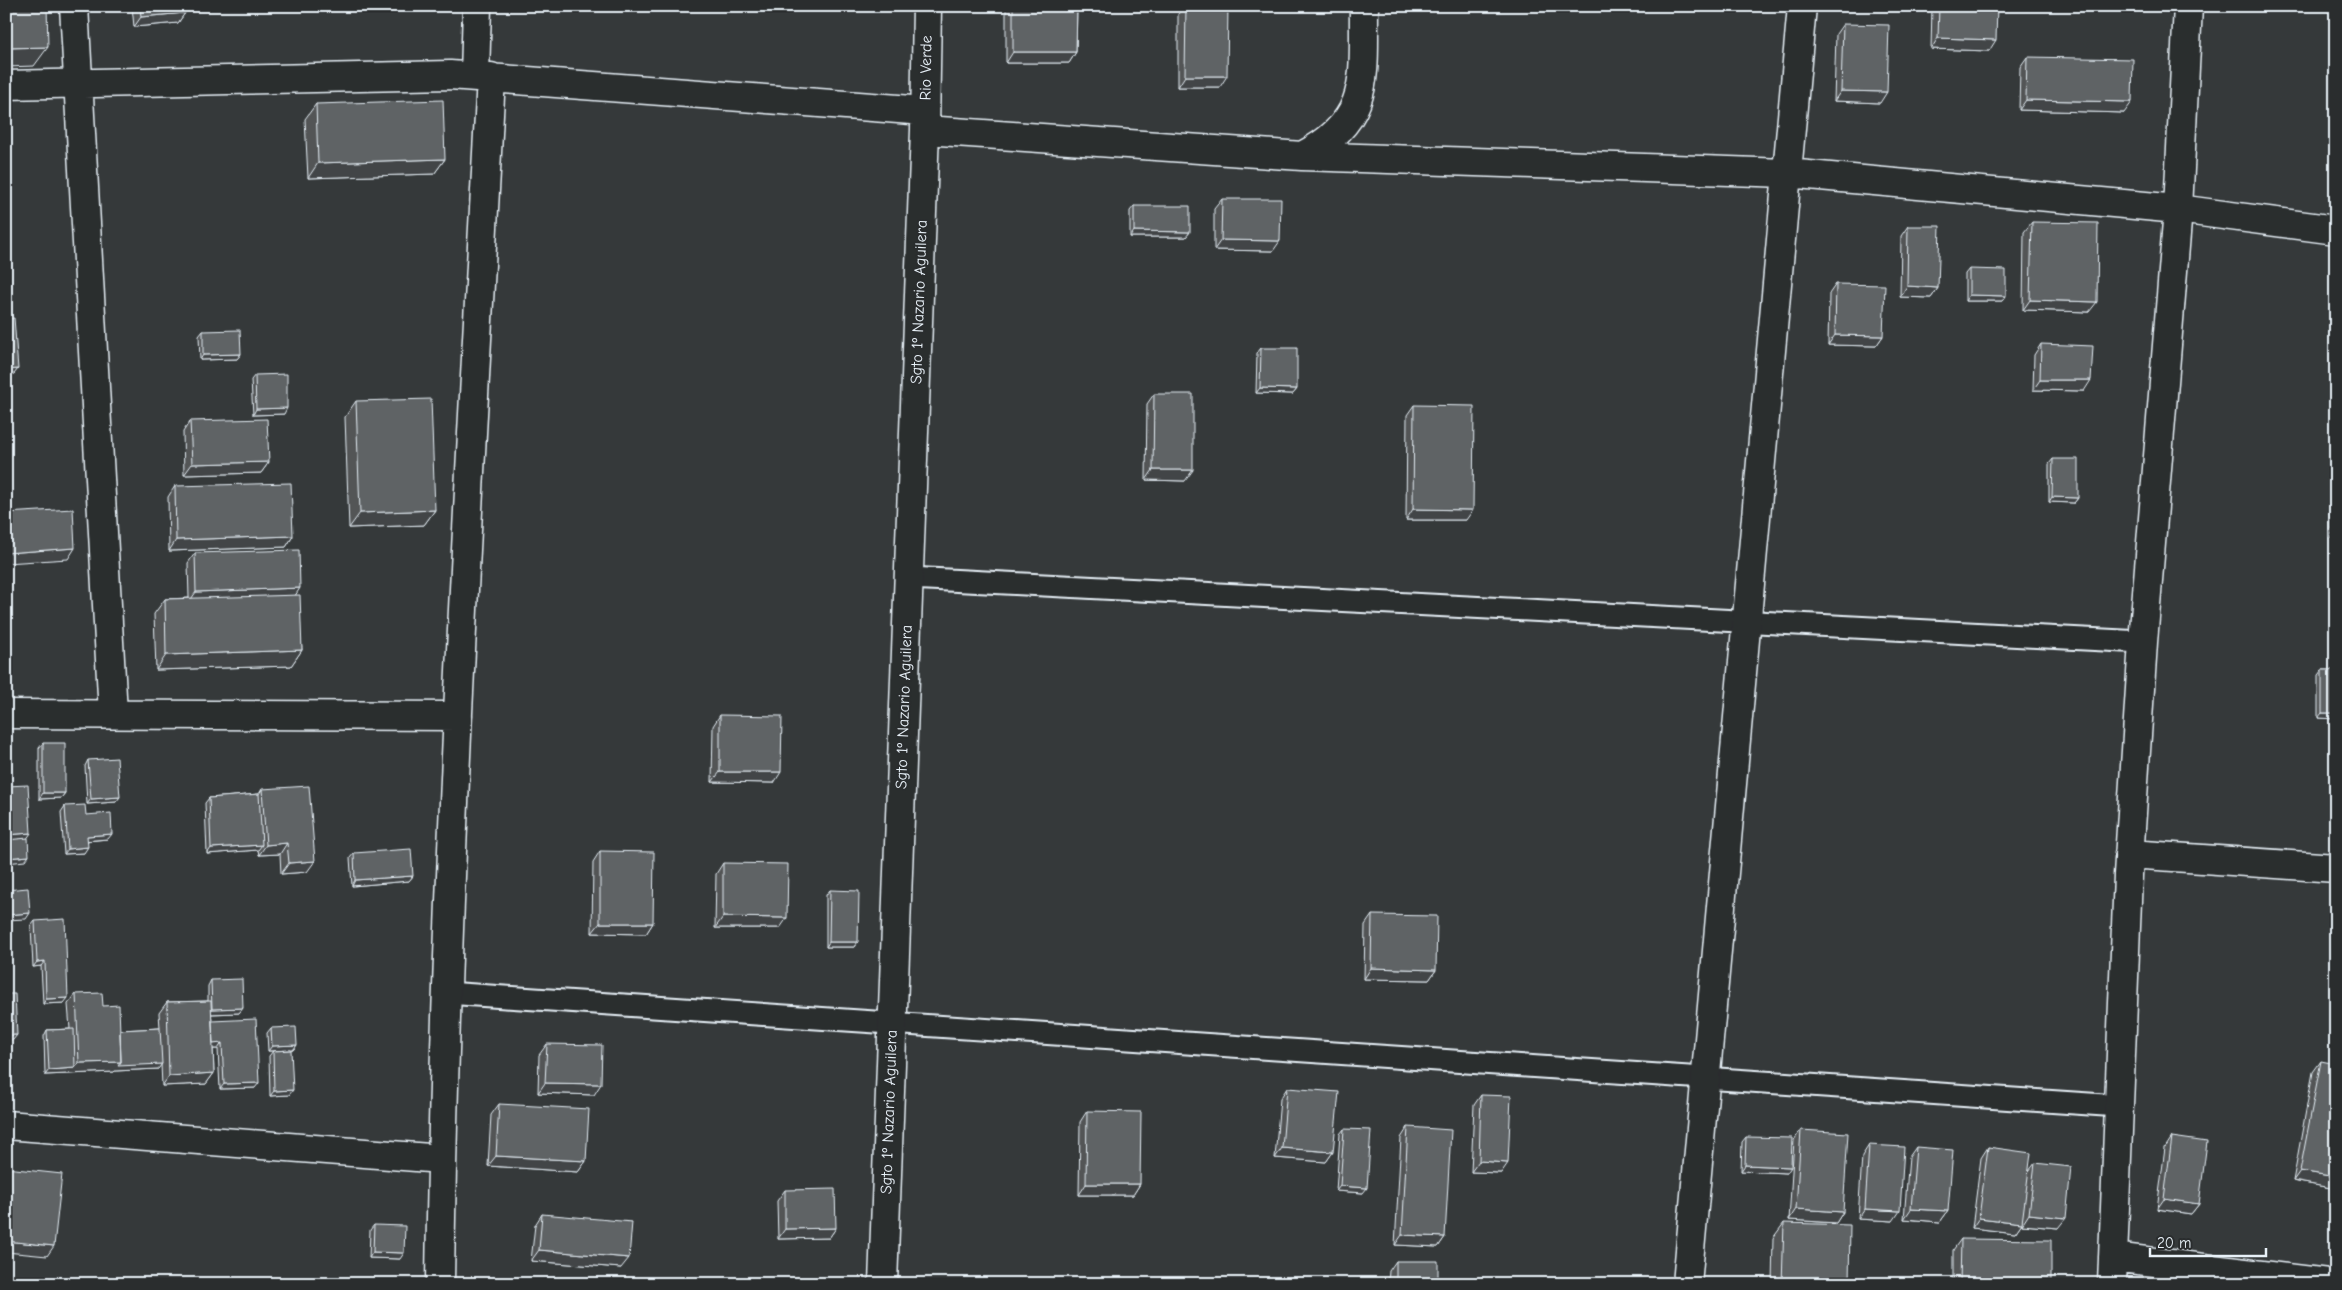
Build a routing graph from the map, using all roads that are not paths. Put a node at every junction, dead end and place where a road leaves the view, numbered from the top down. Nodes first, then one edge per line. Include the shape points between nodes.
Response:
1 (74, 6) edge
2 (477, 6) edge
3 (927, 6) edge
4 (1364, 6) edge
5 (1802, 6) edge
6 (2188, 6) edge
7 (483, 77) junction
8 (77, 84) junction
9 (6, 86) edge
10 (925, 121) junction
11 (1302, 156) junction
12 (1787, 174) junction
13 (2178, 209) junction
14 (2336, 230) edge
15 (909, 578) junction
16 (1747, 622) junction
17 (2143, 642) junction
18 (6, 714) edge
19 (113, 714) junction
20 (458, 716) junction
21 (2129, 854) junction
22 (2336, 868) edge
23 (446, 993) junction
24 (892, 1023) junction
25 (1705, 1078) junction
26 (2119, 1106) junction
27 (6, 1125) edge
28 (442, 1159) junction
29 (2112, 1271) edge
30 (440, 1284) edge
31 (883, 1284) edge
32 (1686, 1284) edge
33 (2336, 1284) edge

1 - 8 street
2 - 7 street
3 - 10 street, Rio Verde
4 - 11 street via 1362,83 1358,102 1338,133
5 - 12 street
6 - 13 street
7 - 8 street
7 - 10 street
7 - 20 street
8 - 9 street
8 - 19 street
10 - 11 street
10 - 15 street, Sgto 1º Nazario Aguilera
11 - 12 street
12 - 13 street
12 - 16 street
13 - 14 street
13 - 17 street
15 - 16 lane
15 - 24 street, Sgto 1º Nazario Aguilera
16 - 17 lane
16 - 25 street
17 - 21 street
18 - 19 street
19 - 20 street
20 - 23 street
21 - 22 street
21 - 26 street
23 - 24 lane
23 - 28 street
24 - 25 lane
24 - 31 street, Sgto 1º Nazario Aguilera
25 - 26 lane
25 - 32 street
26 - 29 street
27 - 28 street
28 - 30 street
29 - 33 street

